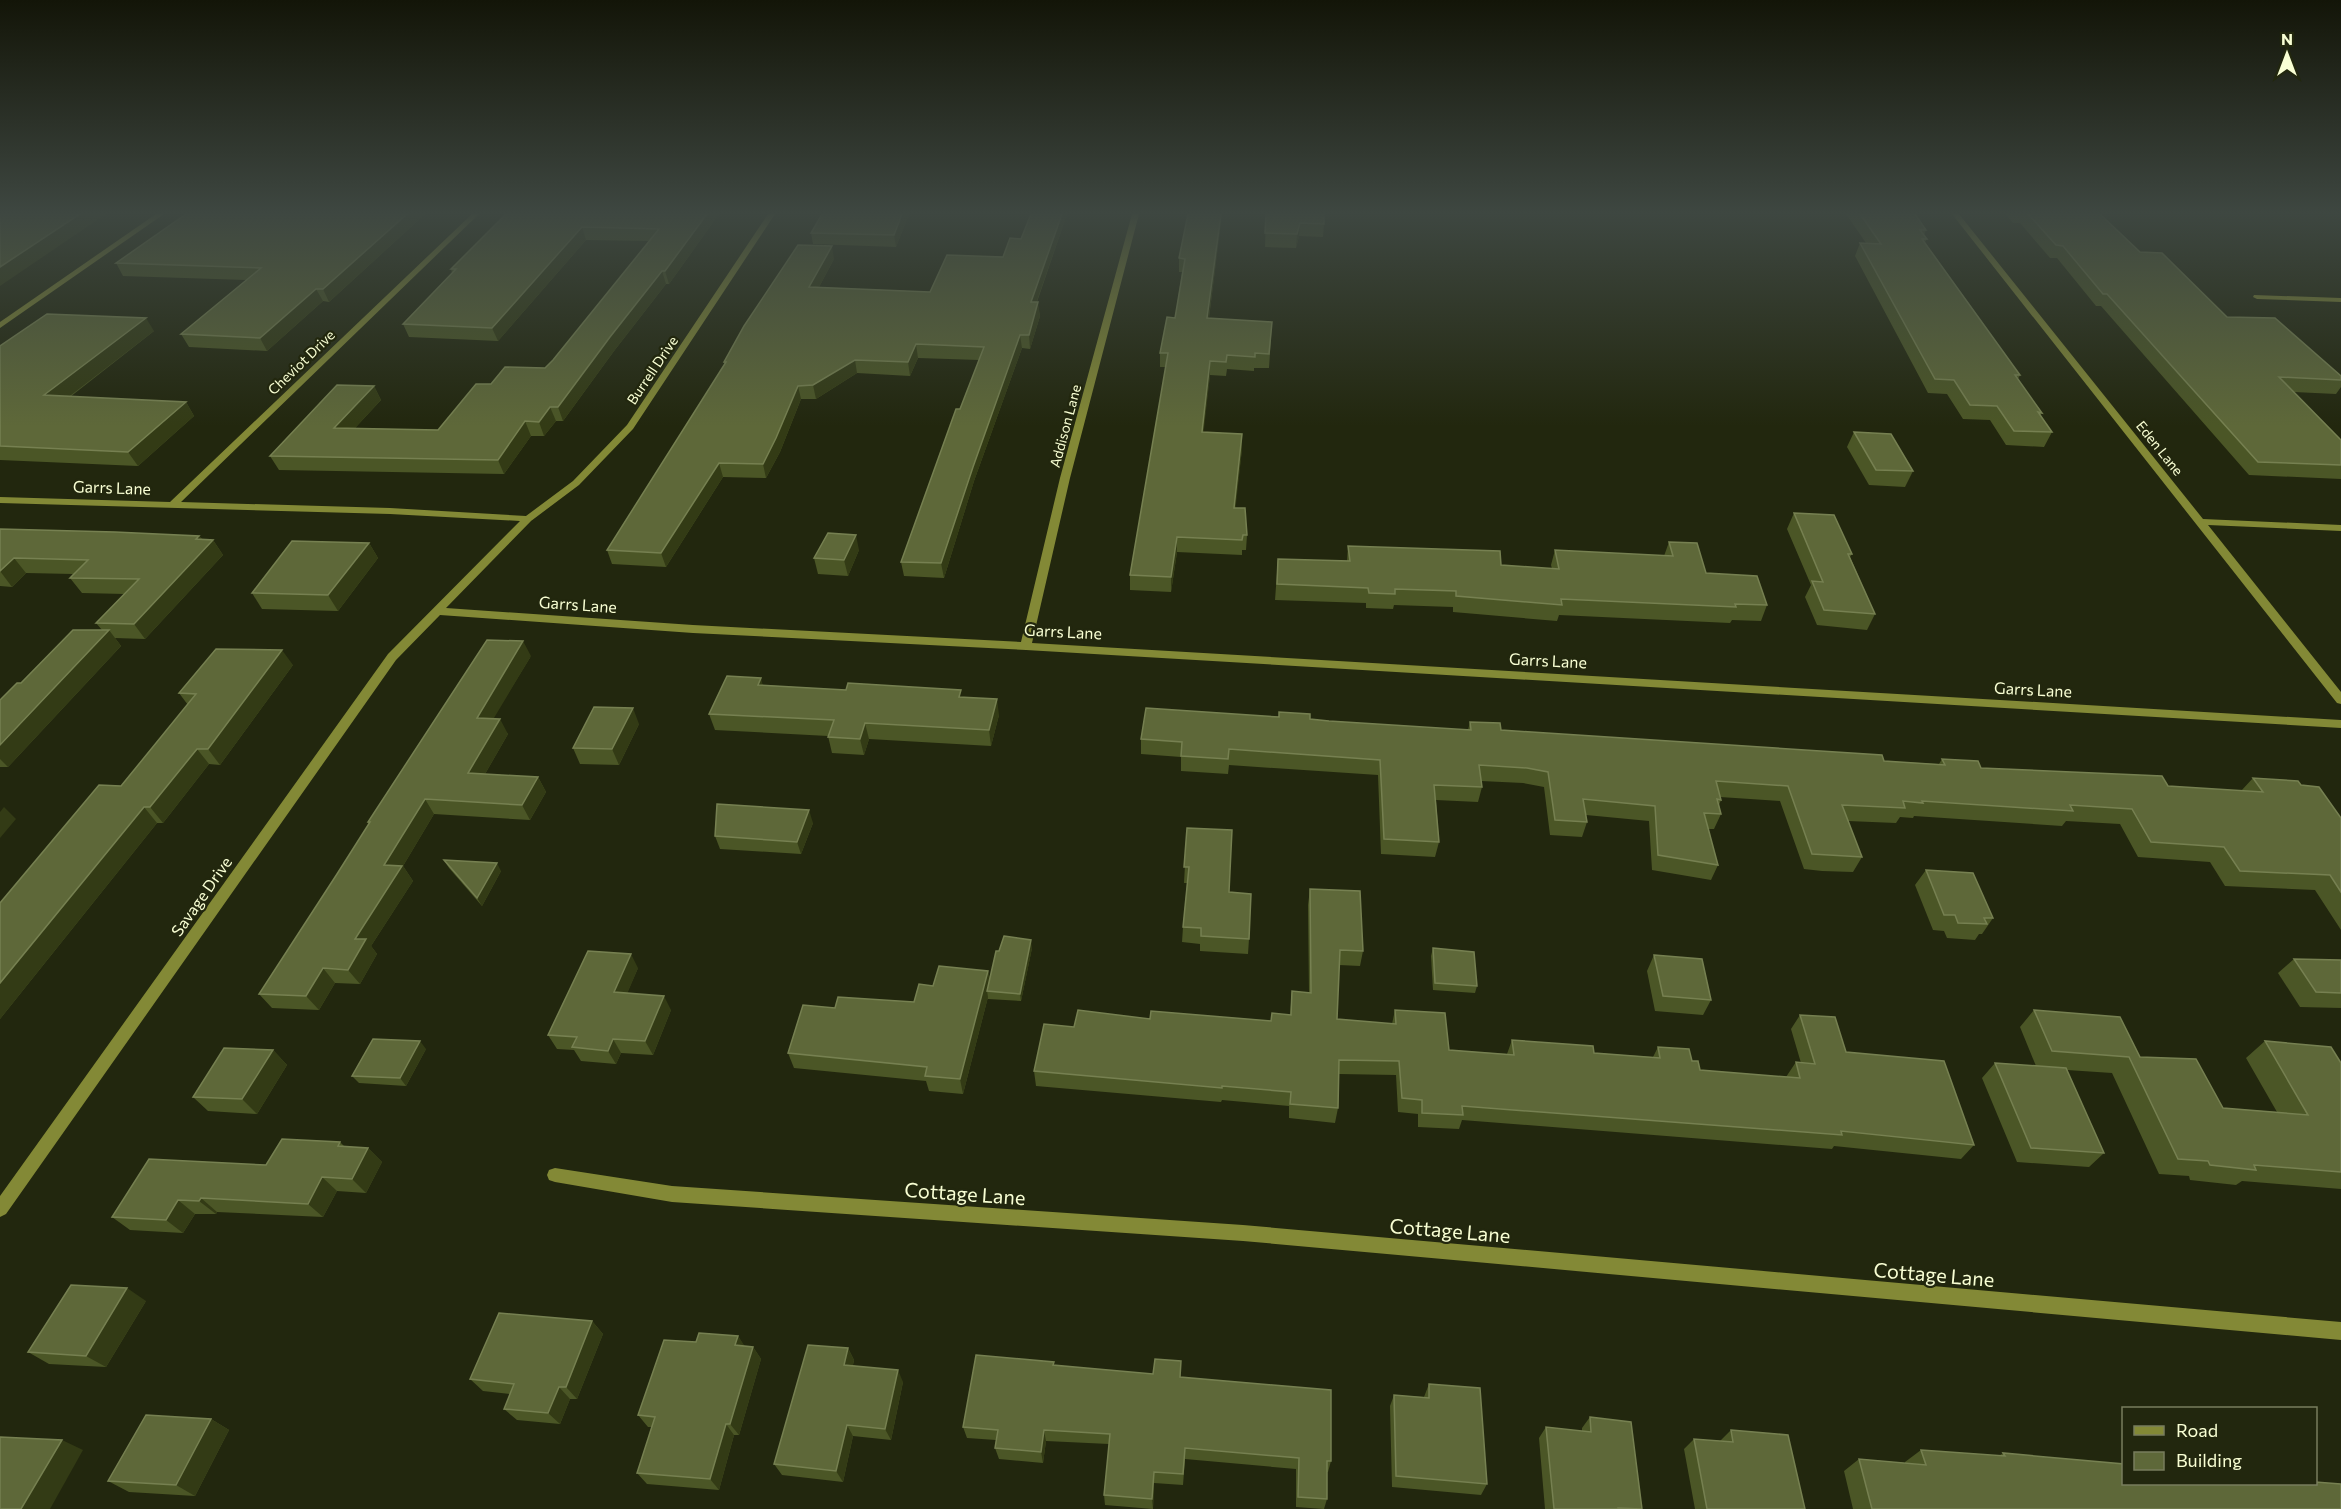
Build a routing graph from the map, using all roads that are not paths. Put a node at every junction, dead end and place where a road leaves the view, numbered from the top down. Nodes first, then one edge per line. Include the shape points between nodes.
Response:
1 (60, 284) edge
2 (402, 284) edge
3 (725, 284) edge
4 (1117, 284) edge
5 (2011, 284) edge
6 (2257, 297) dead end
7 (2341, 300) edge
8 (0, 326) edge
9 (0, 500) edge
10 (172, 505) junction
11 (528, 519) junction
12 (2201, 522) junction
13 (2341, 528) edge
14 (439, 611) junction
15 (1026, 646) junction
16 (2341, 700) edge
17 (2341, 724) edge
18 (555, 1175) dead end
19 (0, 1209) edge
20 (2341, 1331) edge

1 - 8 street
2 - 10 street, Cheviot Drive
3 - 11 street, Burrell Drive via 630,427 576,483
4 - 15 street, Addison Lane via 1065,478
5 - 12 street, Eden Lane
6 - 7 street
9 - 10 street, Garrs Lane
10 - 11 street, Garrs Lane
11 - 14 street
12 - 13 street
12 - 16 street, Eden Lane
14 - 15 street, Garrs Lane
14 - 19 street, Savage Drive via 392,657
15 - 17 street, Garrs Lane
18 - 20 street, Cottage Lane via 672,1194 1243,1233

